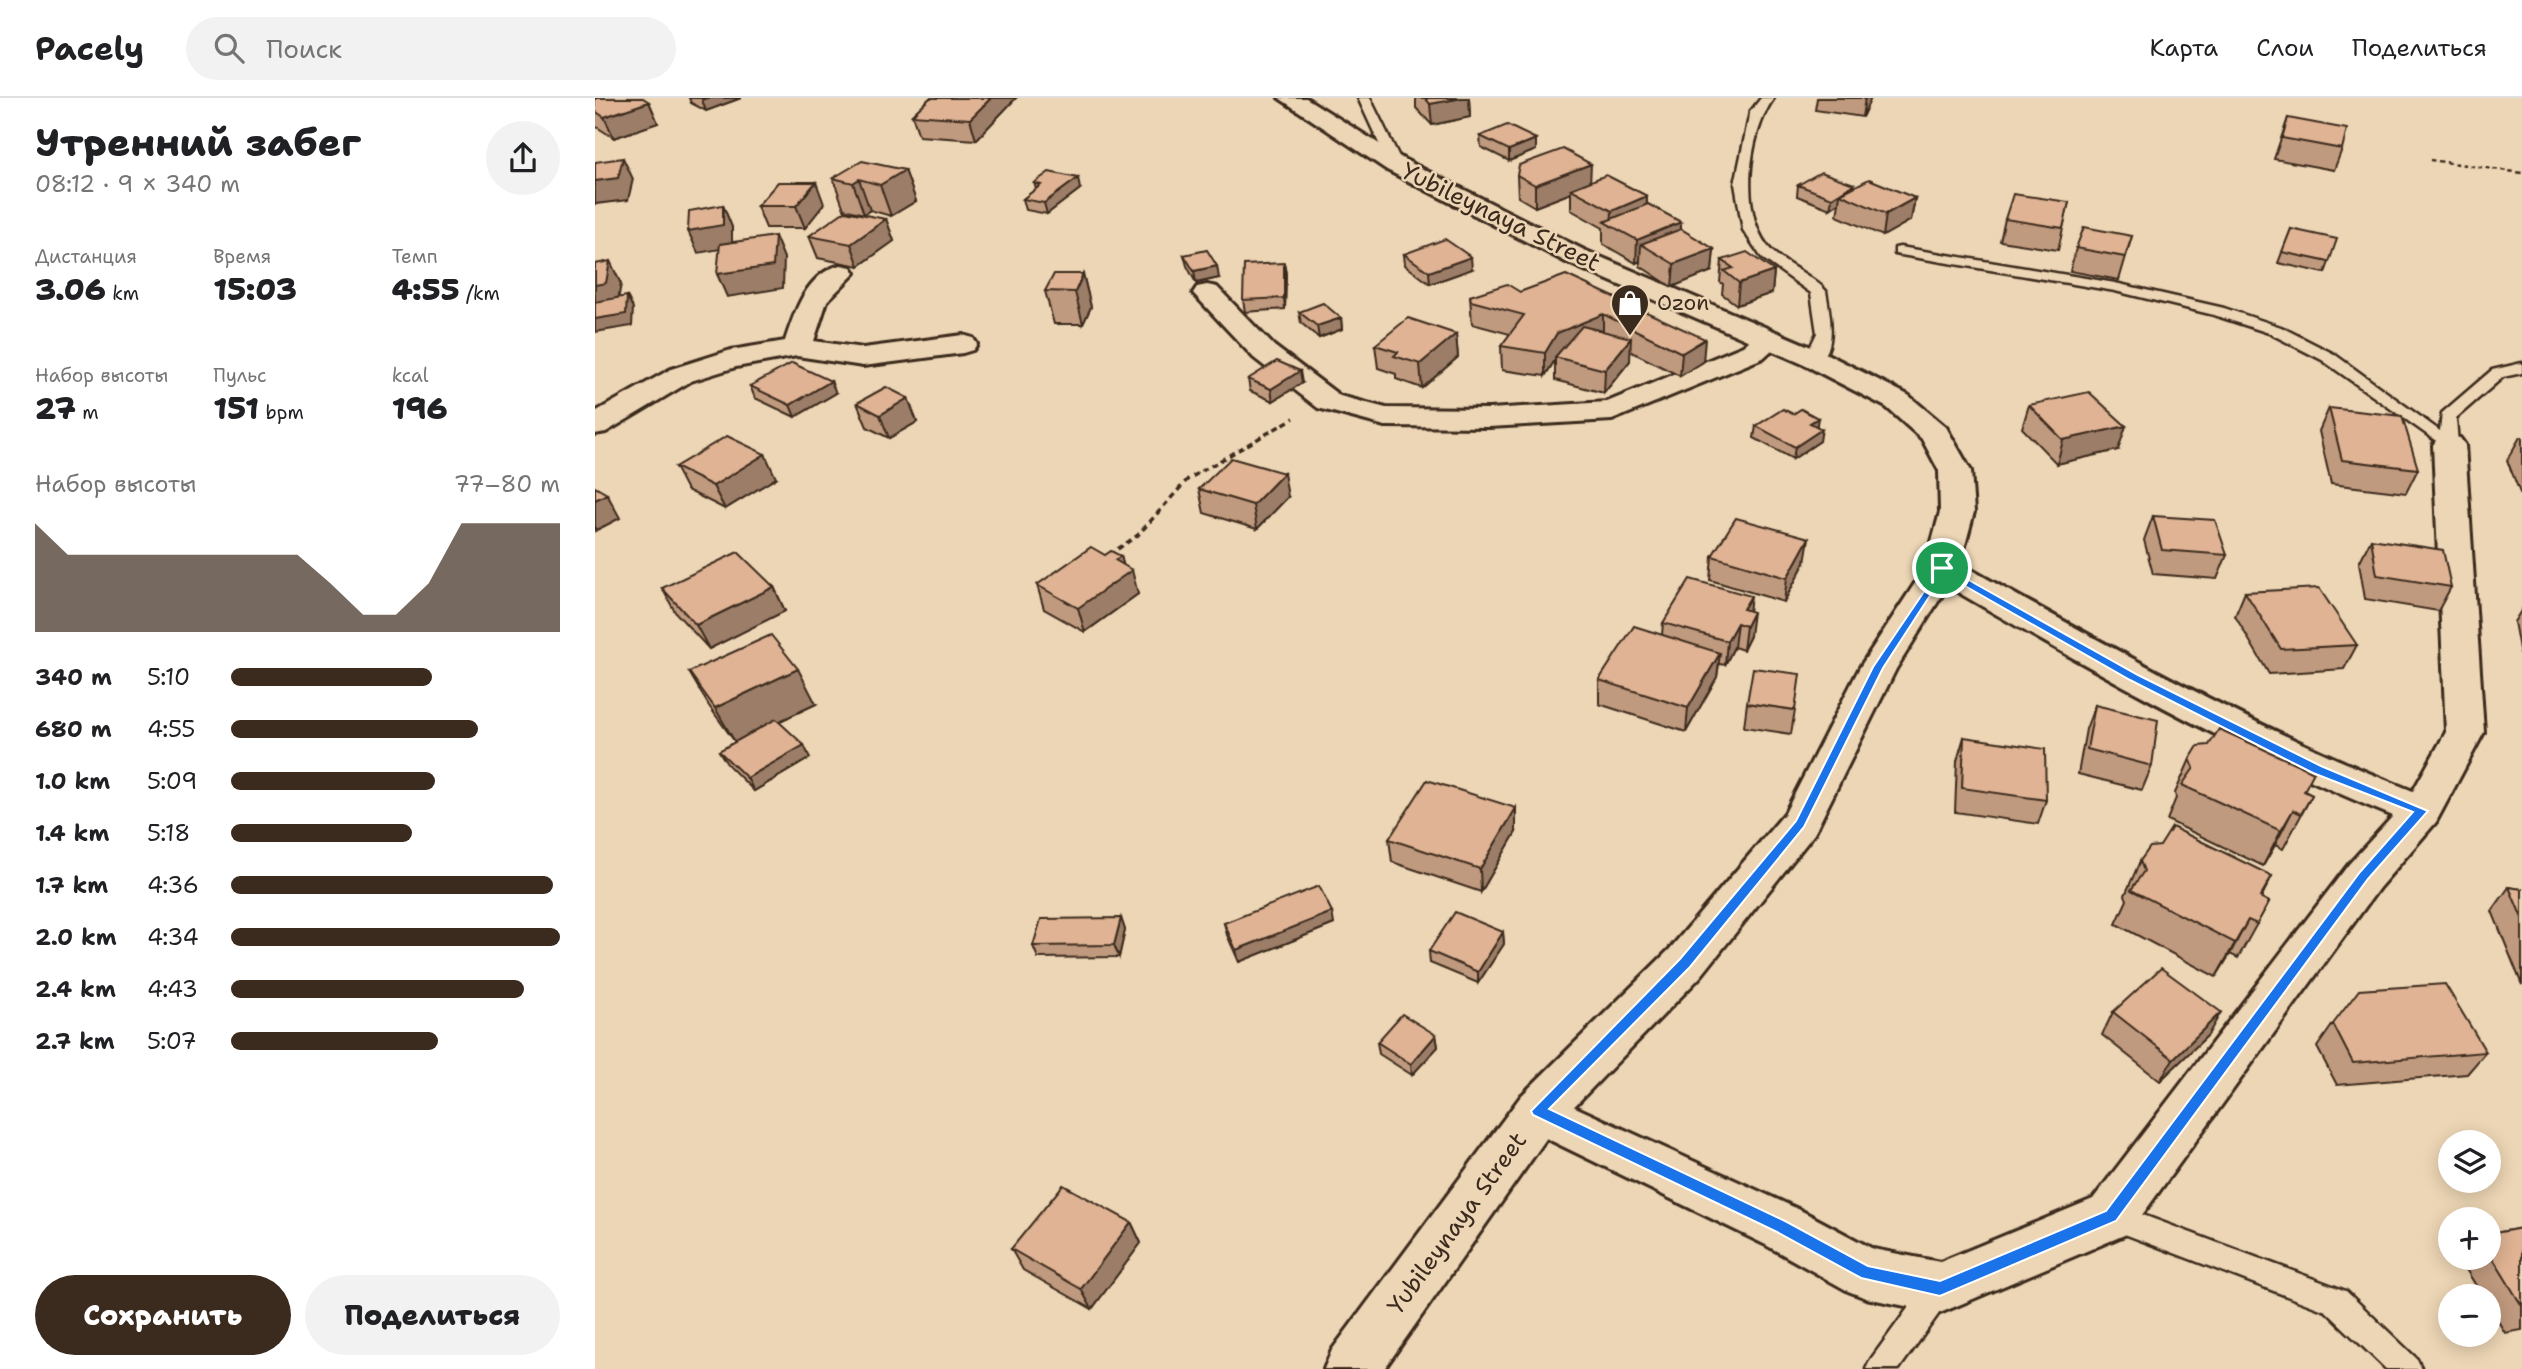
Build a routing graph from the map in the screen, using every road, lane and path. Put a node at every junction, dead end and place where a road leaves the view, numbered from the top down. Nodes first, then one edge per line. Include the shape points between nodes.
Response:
1 (1290, 98) edge
2 (1364, 98) edge
3 (1768, 98) edge
4 (2430, 160) dead end
5 (1397, 165) junction
6 (2522, 173) edge
7 (1900, 251) dead end
8 (841, 273) dead end
9 (1207, 293) dead end
10 (1769, 340) junction
11 (963, 344) dead end
12 (797, 347) junction
13 (1813, 358) junction
14 (2522, 368) edge
15 (1329, 402) junction
16 (595, 425) edge
17 (2449, 445) junction
18 (1101, 560) edge
19 (1942, 568) junction
20 (2422, 811) junction
21 (1538, 1111) junction
22 (2111, 1216) junction
23 (1940, 1288) junction
24 (1351, 1369) edge
25 (1881, 1369) edge
26 (2407, 1369) edge

1 - 5 street, Yubileynaya Street
2 - 5 lane
3 - 13 lane via 1756,112 1742,184 1750,230 1767,255 1818,291 1825,332
4 - 6 path
5 - 10 street, Yubileynaya Street via 1575,256
7 - 17 lane via 2115,288 2219,311 2274,330 2327,357
8 - 12 street via 814,298
9 - 15 street via 1264,352
10 - 13 street, Yubileynaya Street
10 - 15 street via 1753,352 1612,411 1489,418 1385,417
11 - 12 street via 863,356
12 - 16 street via 731,359 681,375
13 - 19 street, Yubileynaya Street via 1897,401 1935,434 1955,471 1957,512
14 - 17 lane via 2498,373 2448,417
15 - 18 path via 1188,479 1138,536
17 - 20 street via 2465,732
19 - 20 street via 2134,678 2317,769
19 - 21 street, Yubileynaya Street via 1878,667 1800,823 1685,963
20 - 22 street via 2364,876
21 - 23 street via 1782,1227 1866,1273
21 - 24 street, Yubileynaya Street
22 - 23 street
22 - 26 lane via 2336,1301
23 - 25 lane

